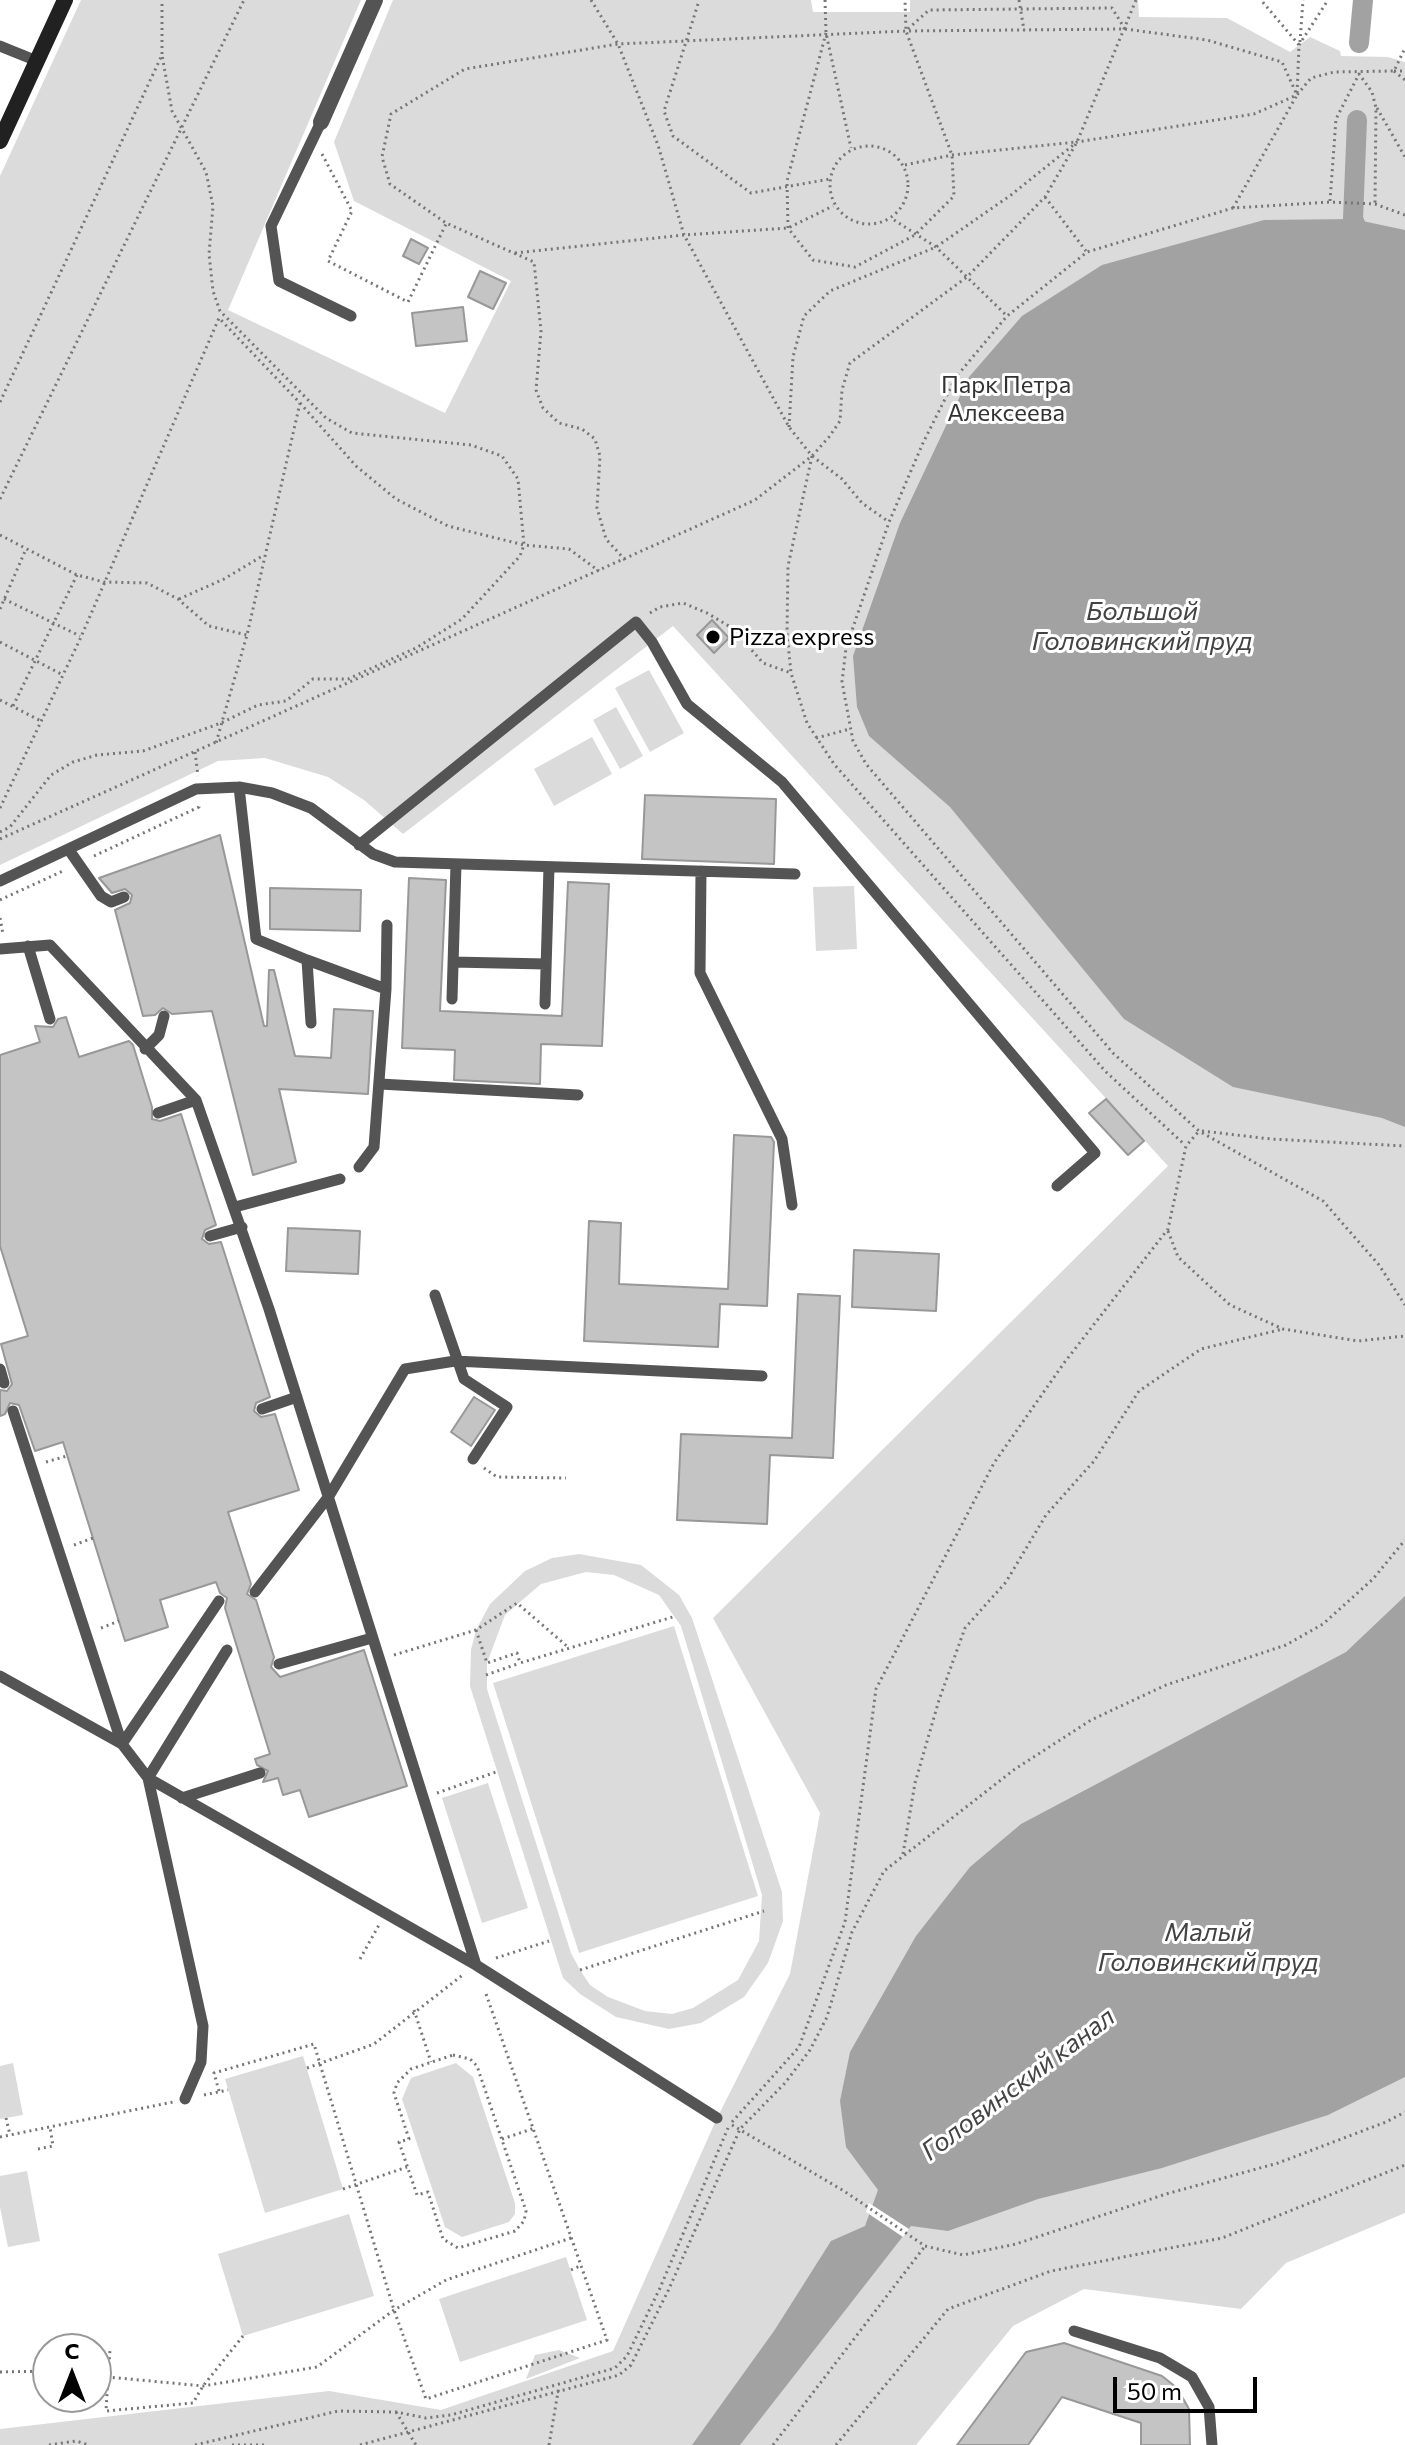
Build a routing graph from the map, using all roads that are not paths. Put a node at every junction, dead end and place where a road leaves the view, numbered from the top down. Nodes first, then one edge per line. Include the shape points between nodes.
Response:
1 (65, 0) edge
2 (375, 0) edge
3 (0, 46) edge
4 (37, 61) junction
5 (321, 122) joint
6 (0, 141) edge
7 (351, 316) dead end
8 (239, 787) junction
9 (359, 845) junction
10 (69, 850) junction
11 (456, 864) junction
12 (549, 867) junction
13 (701, 871) junction
14 (795, 874) dead end
15 (0, 881) edge
16 (124, 897) dead end
17 (387, 925) dead end
18 (2, 945) edge
19 (28, 946) junction
20 (307, 960) junction
21 (453, 962) junction
22 (546, 964) junction
23 (386, 989) junction
24 (452, 999) dead end
25 (545, 1004) dead end
26 (164, 1016) dead end
27 (50, 1019) dead end
28 (311, 1023) dead end
29 (145, 1049) junction
30 (380, 1084) junction
31 (578, 1095) dead end
32 (196, 1100) junction
33 (158, 1113) dead end
34 (359, 1167) dead end
35 (340, 1179) dead end
36 (1057, 1186) dead end
37 (792, 1205) dead end
38 (235, 1207) junction
39 (242, 1227) junction
40 (210, 1236) dead end
41 (435, 1295) dead end
42 (455, 1361) junction
43 (0, 1369) edge
44 (762, 1376) dead end
45 (4, 1383) dead end
46 (297, 1397) junction
47 (262, 1409) dead end
48 (13, 1411) dead end
49 (473, 1459) road end
50 (329, 1496) junction
51 (255, 1592) dead end
52 (219, 1601) dead end
53 (372, 1638) junction
54 (227, 1650) dead end
55 (279, 1664) dead end
56 (0, 1676) edge
57 (122, 1744) junction
58 (260, 1773) dead end
59 (148, 1778) junction
60 (182, 1798) junction
61 (476, 1965) junction
62 (185, 2099) road end
63 (717, 2118) dead end
64 (1074, 2331) dead end
65 (1212, 2445) edge

1 - 4 main road
2 - 5 street
3 - 4 lane
4 - 6 main road
5 - 7 lane via 271,226 279,281
8 - 9 lane via 311,808
8 - 10 lane via 196,789
8 - 20 lane via 256,939
9 - 11 lane via 395,862
9 - 36 lane via 636,622 687,704 782,782 1095,1153
10 - 15 lane
10 - 16 lane via 108,905
11 - 12 lane
11 - 21 lane
12 - 13 lane
12 - 22 lane
13 - 14 lane
13 - 37 lane via 700,973 782,1139
17 - 23 lane
18 - 19 lane
19 - 27 lane
19 - 29 lane via 50,945
20 - 23 lane
20 - 28 lane
21 - 22 lane
21 - 24 lane
22 - 25 lane
23 - 30 lane
26 - 29 lane via 159,1035
29 - 32 lane
30 - 31 lane
30 - 34 lane via 374,1147
32 - 33 lane
32 - 38 lane
35 - 38 lane
38 - 39 lane
39 - 40 lane
39 - 46 lane
41 - 42 lane
42 - 44 lane
42 - 49 lane via 464,1379 507,1407
42 - 50 lane via 405,1369
43 - 45 lane
46 - 47 lane
46 - 50 lane
48 - 57 lane
50 - 51 lane
50 - 53 lane
52 - 57 lane
53 - 55 lane
53 - 61 lane
54 - 59 lane
56 - 57 lane
57 - 59 lane
58 - 60 lane
59 - 60 lane
59 - 62 lane via 203,2026 201,2062
60 - 61 lane
61 - 63 lane
64 - 65 lane via 1160,2358 1192,2377 1209,2407

